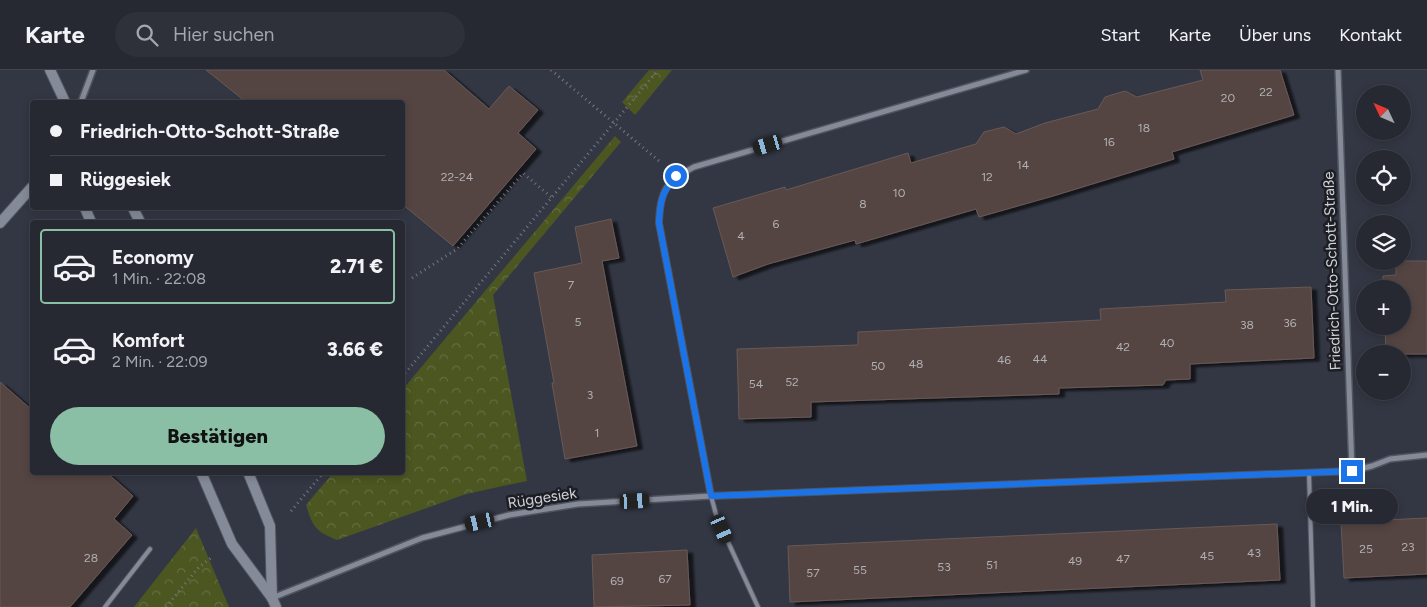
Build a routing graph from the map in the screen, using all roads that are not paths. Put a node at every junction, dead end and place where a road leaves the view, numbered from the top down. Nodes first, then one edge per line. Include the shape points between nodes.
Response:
1 (50, 70) edge
2 (93, 70) edge
3 (1026, 70) edge
4 (1338, 70) edge
5 (64, 100) edge
6 (82, 100) edge
7 (30, 189) edge
8 (0, 223) edge
9 (1427, 455) edge
10 (1352, 471) junction
11 (1309, 473) junction
12 (202, 475) edge
13 (249, 475) edge
14 (711, 496) junction
15 (150, 549) dead end
16 (274, 603) edge
17 (105, 607) edge
18 (758, 607) edge
19 (1313, 607) edge

1 - 5 street
2 - 6 street
3 - 14 street via 694,167 676,176 663,191 659,223
4 - 10 street, Friedrich-Otto-Schott-Straße
7 - 8 street
9 - 10 street, Rüggesiek via 1390,459
10 - 11 street, Rüggesiek
11 - 14 street, Rüggesiek
11 - 19 lane
12 - 16 street via 232,544
13 - 16 street via 270,526
14 - 16 street, Rüggesiek via 578,504 466,525 422,538
14 - 18 lane via 717,518
15 - 17 lane

